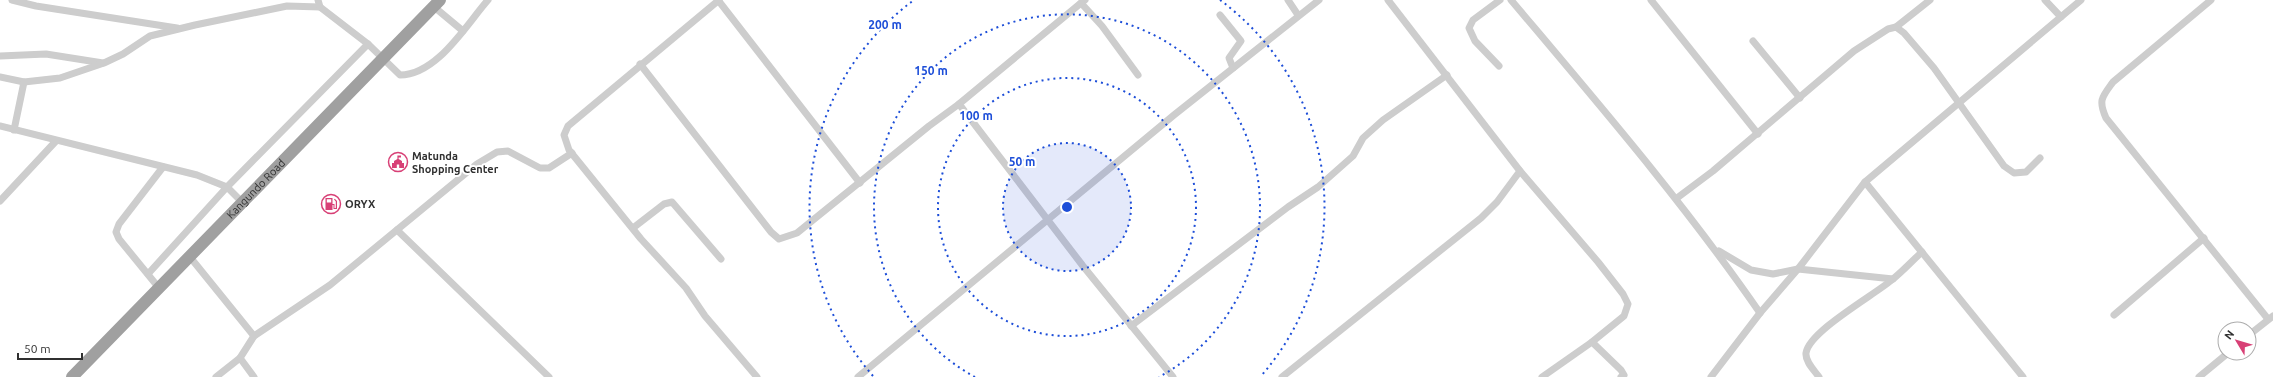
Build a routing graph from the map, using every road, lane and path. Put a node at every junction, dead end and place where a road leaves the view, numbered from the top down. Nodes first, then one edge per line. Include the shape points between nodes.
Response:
1 (12, 0) edge
2 (488, 0) edge
3 (719, 0) edge
4 (1288, 0) edge
5 (1319, 0) edge
6 (1388, 0) edge
7 (1500, 0) edge
8 (1511, 0) edge
9 (1651, 0) edge
10 (1930, 0) edge
11 (2045, 0) edge
12 (2082, 0) edge
13 (2211, 0) edge
14 (1083, 2) edge
15 (287, 3) edge
16 (436, 3) edge
17 (319, 4) edge
18 (1220, 15) dead end
19 (1298, 15) junction
20 (2061, 17) junction
21 (1896, 27) junction
22 (181, 29) junction
23 (463, 31) junction
24 (1753, 41) dead end
25 (368, 44) junction
26 (0, 56) edge
27 (383, 57) junction
28 (104, 63) junction
29 (640, 64) junction
30 (1499, 66) dead end
31 (1233, 68) junction
32 (1138, 75) dead end
33 (1447, 75) junction
34 (0, 77) edge
35 (24, 82) junction
36 (1800, 98) junction
37 (1960, 102) junction
38 (960, 104) junction
39 (0, 126) edge
40 (14, 130) junction
41 (1758, 134) junction
42 (56, 141) junction
43 (572, 153) junction
44 (2040, 158) dead end
45 (163, 167) junction
46 (1520, 171) junction
47 (1865, 182) junction
48 (860, 183) junction
49 (227, 187) junction
50 (1677, 198) junction
51 (0, 201) edge
52 (242, 202) junction
53 (1050, 220) junction
54 (633, 228) junction
55 (397, 230) junction
56 (2204, 238) junction
57 (1717, 250) junction
58 (1922, 252) junction
59 (190, 257) junction
60 (721, 259) dead end
61 (1798, 269) junction
62 (148, 274) junction
63 (1893, 280) junction
64 (159, 288) junction
65 (1760, 313) junction
66 (2114, 315) dead end
67 (2271, 318) edge
68 (1131, 326) junction
69 (2257, 329) edge
70 (254, 336) junction
71 (1592, 342) junction
72 (240, 358) junction
73 (2218, 361) edge
74 (72, 377) edge
75 (216, 377) edge
76 (254, 377) edge
77 (549, 377) edge
78 (757, 377) edge
79 (858, 377) edge
80 (1173, 377) edge
81 (1282, 377) edge
82 (1542, 377) edge
83 (1622, 377) edge
84 (1711, 377) edge
85 (1819, 377) edge
86 (2023, 377) edge
87 (2199, 377) edge

1 - 22 street
2 - 23 street
3 - 29 street
3 - 48 street
4 - 19 street
5 - 19 street
6 - 33 street
7 - 30 street via 1473,20 1469,28 1475,41
8 - 50 street
9 - 41 street
10 - 21 street
11 - 20 street
12 - 20 street
13 - 56 street via 2113,82 2102,98 2101,106 2106,118
14 - 32 street
14 - 38 street
15 - 17 street
15 - 22 street
16 - 23 street
16 - 27 highway, Kangundo Road
17 - 25 street
18 - 31 street via 1242,41 1229,58
19 - 31 street
20 - 37 street
21 - 36 street via 1854,52
21 - 37 street via 1929,62
22 - 28 street via 150,36
23 - 27 street via 440,56 406,75 392,69
24 - 36 street
25 - 27 street
25 - 49 street
26 - 28 street via 46,54
27 - 52 highway, Kangundo Road
28 - 35 street via 60,78
29 - 43 street via 568,126 564,135 565,143
29 - 48 street via 779,239 797,233
31 - 53 street
33 - 46 street
33 - 68 street via 1362,138 1348,160 1318,187
34 - 35 street
35 - 40 street
36 - 41 street
37 - 44 street via 1980,135 2004,166 2014,173 2026,172
37 - 47 street
38 - 48 street
38 - 53 street
39 - 40 street
40 - 42 street
41 - 50 street
42 - 45 street
42 - 51 street
43 - 54 street
43 - 55 street via 549,168 540,168 508,151 496,152 476,164
45 - 49 street via 197,175
45 - 62 street via 119,224 116,232
46 - 71 street via 1598,262 1628,304 1624,316
46 - 81 street via 1497,202 1481,218
47 - 58 street
47 - 61 street
49 - 52 street
49 - 62 street
50 - 57 street
52 - 59 highway, Kangundo Road
53 - 68 street
53 - 79 street via 960,291
54 - 60 street via 664,204 672,202
54 - 78 street via 686,288 705,316
55 - 70 street via 330,284
55 - 77 street
56 - 66 street
56 - 67 street
57 - 61 street via 1751,270 1773,274
57 - 65 street
58 - 63 street
58 - 86 street
59 - 64 highway, Kangundo Road
59 - 70 street
61 - 63 street
61 - 65 street
62 - 64 street
63 - 85 street via 1839,317 1812,341 1806,358
64 - 74 highway, Kangundo Road
65 - 84 street
67 - 69 street
68 - 80 street
70 - 72 street
71 - 82 street
71 - 83 street via 1621,370 1624,375
72 - 75 street
72 - 76 street
73 - 87 street

